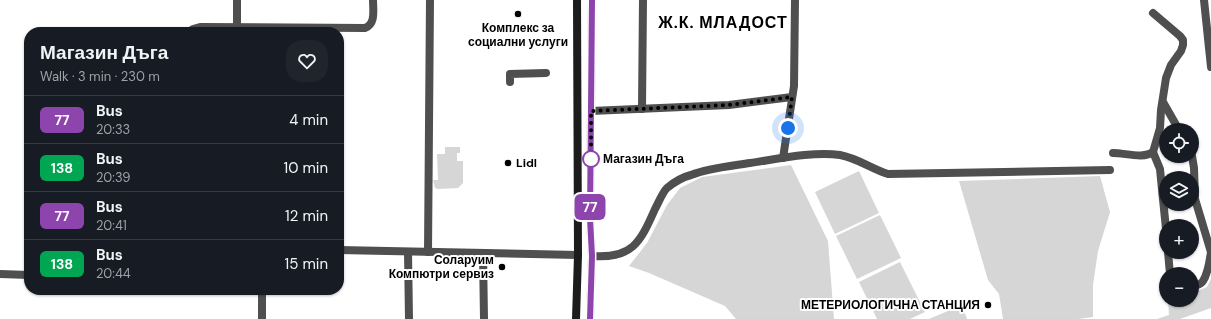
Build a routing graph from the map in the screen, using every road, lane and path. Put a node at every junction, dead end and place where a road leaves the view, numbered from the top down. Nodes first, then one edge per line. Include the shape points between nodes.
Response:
1 (237, 0) edge
2 (373, 0) edge
3 (430, 0) edge
4 (577, 0) edge
5 (592, 0) edge
6 (643, 0) edge
7 (795, 0) edge
8 (1204, 0) edge
9 (1153, 13) dead end
10 (238, 27) edge
11 (344, 28) edge
12 (1211, 67) edge
13 (546, 73) dead end
14 (510, 82) dead end
15 (792, 97) junction
16 (1163, 102) junction
17 (642, 109) junction
18 (591, 111) junction
19 (1175, 123) edge
20 (1113, 152) dead end
21 (1153, 152) junction
22 (783, 158) junction
23 (1193, 163) edge
24 (1110, 170) dead end
25 (1165, 219) edge
26 (344, 250) edge
27 (408, 252) junction
28 (428, 252) junction
29 (483, 253) junction
30 (578, 255) junction
31 (592, 256) junction
32 (0, 274) edge
33 (24, 275) edge
34 (1199, 285) edge
35 (262, 295) edge
36 (262, 319) edge
37 (409, 319) edge
38 (484, 319) edge
39 (576, 319) edge
40 (590, 319) edge

1 - 10 street
2 - 11 street via 373,21 370,26
3 - 28 street
4 - 30 main road
5 - 18 main road
6 - 17 street
7 - 15 street
8 - 12 street
9 - 16 street via 1183,40 1181,51 1166,78
13 - 14 street via 510,74
15 - 17 street via 729,105
15 - 22 street
16 - 19 street
16 - 21 street via 1160,128
17 - 18 street
18 - 31 main road
20 - 21 street via 1146,155
21 - 25 street via 1160,169
22 - 24 street via 815,155 848,156 888,174
22 - 31 street via 716,168 678,181 666,189 641,238 630,249 617,255
23 - 34 street via 1195,199 1211,252 1204,280
26 - 27 street
27 - 28 street
27 - 37 street
28 - 29 street
29 - 30 street
29 - 38 street
30 - 31 main road
30 - 39 main road
31 - 40 main road
32 - 33 street
35 - 36 street

